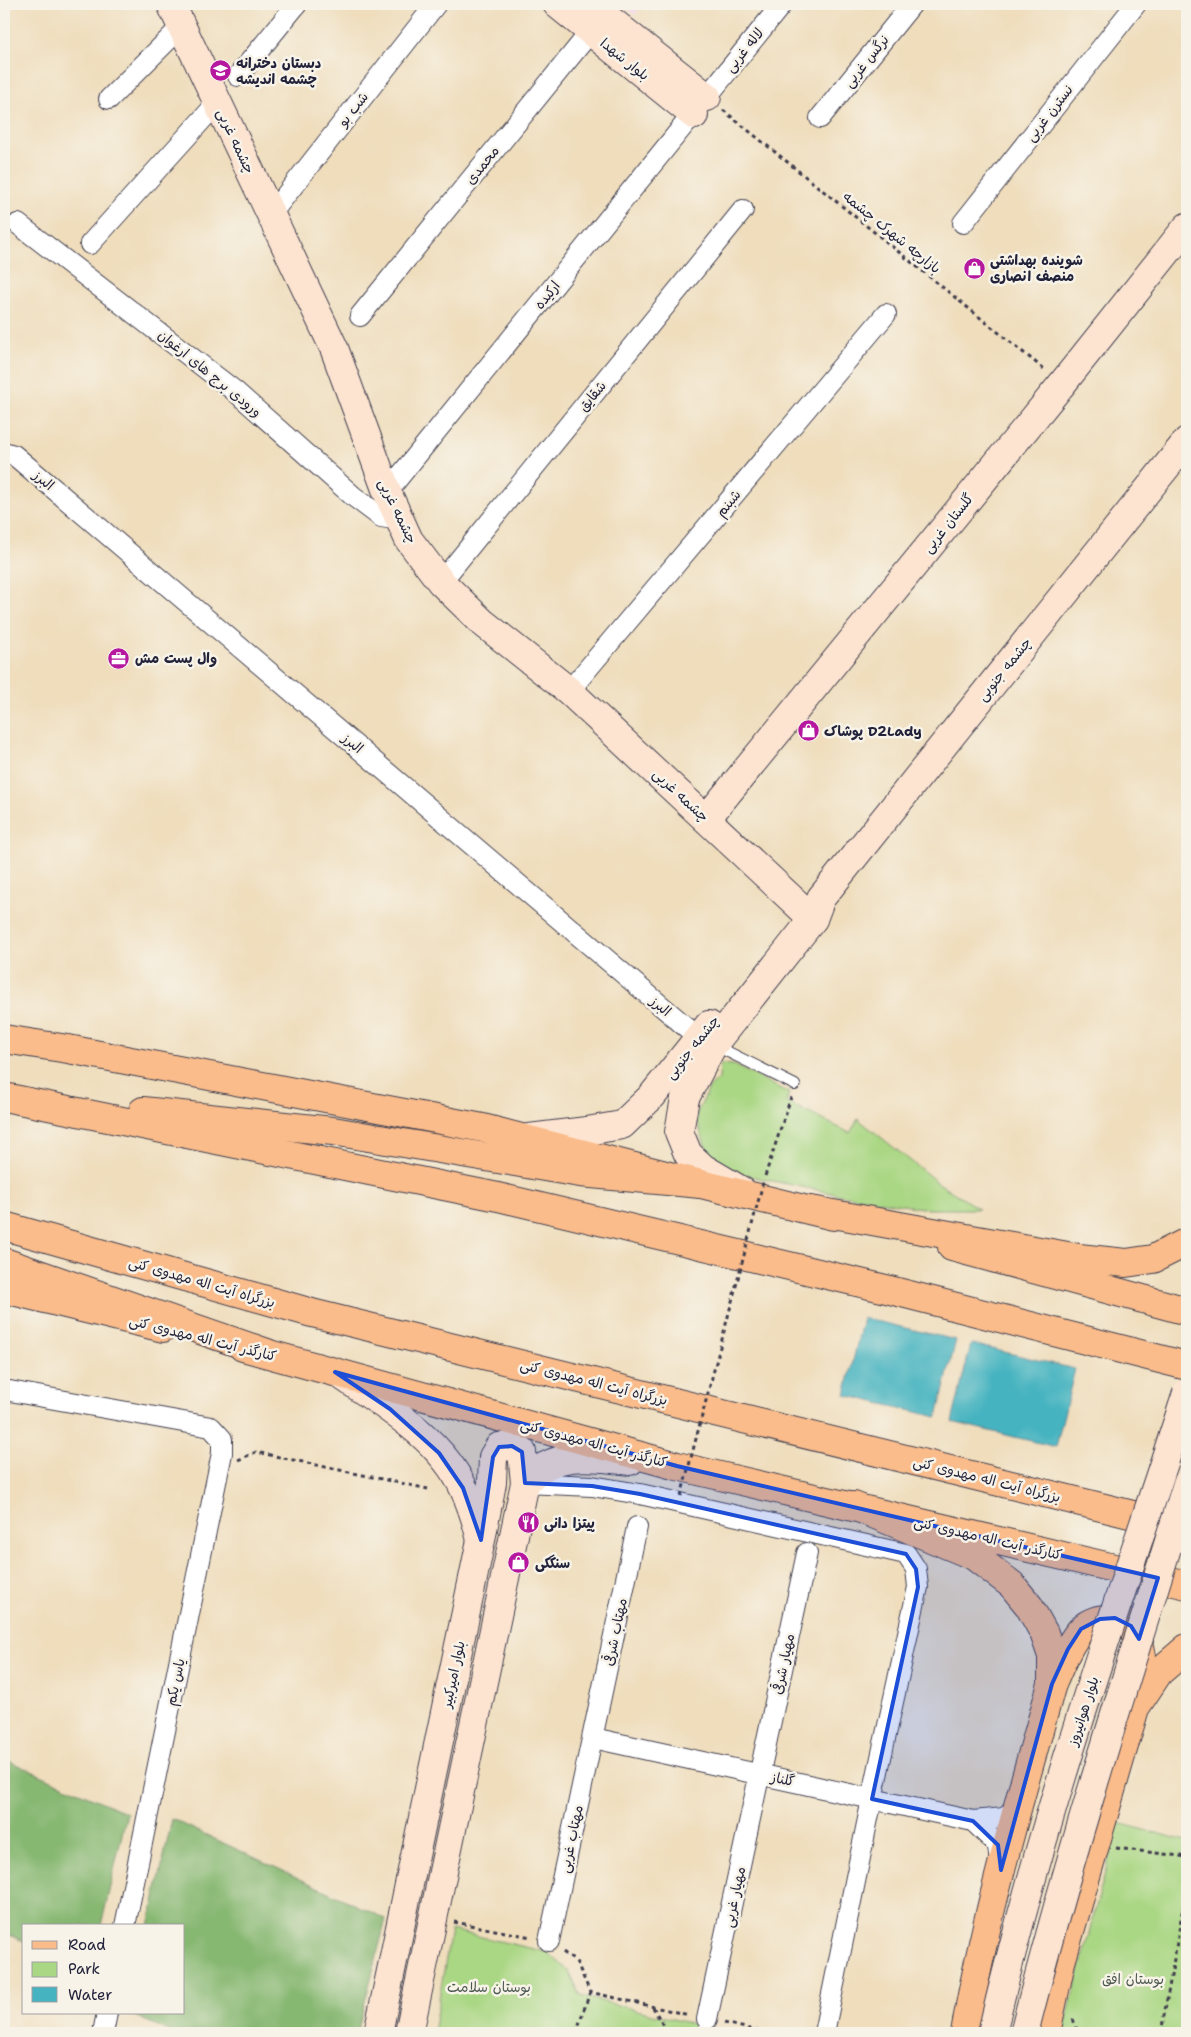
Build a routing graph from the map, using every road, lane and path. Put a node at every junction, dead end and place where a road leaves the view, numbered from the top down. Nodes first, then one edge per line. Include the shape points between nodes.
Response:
1 (297, 4) edge
2 (436, 4) edge
3 (557, 4) edge
4 (782, 4) edge
5 (912, 4) edge
6 (1136, 4) edge
7 (176, 15) edge
8 (595, 17) edge
9 (238, 76) dead end
10 (109, 99) dead end
11 (218, 102) junction
12 (700, 106) junction
13 (820, 118) dead end
14 (743, 210) dead end
15 (271, 214) junction
16 (963, 223) dead end
17 (18, 224) dead end
18 (1187, 227) edge
19 (90, 244) dead end
20 (886, 314) dead end
21 (360, 316) dead end
22 (1062, 384) junction
23 (1187, 441) edge
24 (4, 452) edge
25 (387, 492) junction
26 (400, 520) junction
27 (441, 582) junction
28 (569, 691) junction
29 (707, 818) junction
30 (811, 908) junction
31 (4, 1039) edge
32 (706, 1042) junction
33 (795, 1085) joint
34 (4, 1097) edge
35 (30, 1102) junction
36 (529, 1138) junction
37 (701, 1184) junction
38 (756, 1187) junction
39 (811, 1210) junction
40 (4, 1226) edge
41 (1187, 1242) edge
42 (4, 1262) edge
43 (4, 1289) edge
44 (1187, 1311) edge
45 (268, 1353) junction
46 (1187, 1366) edge
47 (335, 1372) junction
48 (4, 1390) edge
49 (1187, 1393) edge
50 (677, 1466) junction
51 (219, 1467) junction
52 (525, 1482) junction
53 (1187, 1484) edge
54 (428, 1489) dead end
55 (681, 1496) dead end
56 (854, 1506) junction
57 (637, 1528) dead end
58 (1187, 1528) edge
59 (481, 1540) junction
60 (806, 1553) dead end
61 (1187, 1585) edge
62 (1187, 1648) edge
63 (1052, 1684) junction
64 (1135, 1708) junction
65 (593, 1738) junction
66 (760, 1774) junction
67 (872, 1799) junction
68 (1017, 1809) junction
69 (973, 1822) junction
70 (1112, 1848) dead end
71 (1187, 1857) edge
72 (1001, 1870) junction
73 (1187, 1885) edge
74 (434, 1918) junction
75 (125, 1924) edge
76 (549, 1941) junction
77 (590, 1992) junction
78 (653, 2007) junction
79 (107, 2014) edge
80 (707, 2019) junction
81 (103, 2033) edge
82 (378, 2033) edge
83 (409, 2033) edge
84 (576, 2033) edge
85 (667, 2033) edge
86 (767, 2033) edge
87 (824, 2033) edge
88 (965, 2033) edge
89 (992, 2033) edge
90 (1024, 2033) edge
91 (1046, 2033) edge
92 (1161, 2033) edge

1 - 9 street
2 - 15 street, شب بو
3 - 8 street, بلوار شهدا
4 - 12 street, لاله غربی
5 - 13 street, نرگس غربی
6 - 16 street, نسترن غربی
7 - 10 street
7 - 11 street, چشمه غربی
8 - 12 street, بلوار شهدا
8 - 21 street, محمدی
11 - 15 street, چشمه غربی
11 - 19 street
12 - 22 path, بازارچه شهرک چشمه
12 - 25 street, ارکیده
14 - 27 street, شقایق
15 - 25 street, چشمه غربی via 334,348
17 - 26 street, ورودی برج های ارغوان via 236,392 381,517
18 - 22 street, گلستان غربی
20 - 28 street, شبنم
22 - 29 street, گلستان غربی
23 - 30 street, چشمه جنوبی
24 - 32 street, البرز via 14,455
25 - 26 street, چشمه غربی
26 - 27 street, چشمه غربی via 409,540
27 - 28 street, چشمه غربی via 482,622
28 - 29 street, چشمه غربی
29 - 30 street, چشمه غربی
30 - 32 street, چشمه جنوبی
31 - 36 main road
32 - 33 lane
32 - 36 street, چشمه جنوبی via 622,1125
32 - 38 street, چشمه جنوبی via 685,1098 679,1132 688,1154 703,1168
33 - 38 path
34 - 35 main road
35 - 37 main road via 333,1131 580,1173
35 - 46 main road via 498,1197 886,1289
36 - 37 main road
37 - 38 main road
38 - 39 main road
38 - 55 path, bridge
39 - 41 main road via 1126,1263 1153,1259
39 - 44 main road
40 - 58 main road, بزرگراه آیت اله مهدوی کنی via 312,1313
42 - 45 main road
43 - 45 main road, کنارگذر آیت اله مهدوی کنی
45 - 47 main road, کنارگذر آیت اله مهدوی کنی
47 - 50 main road, کنارگذر آیت اله مهدوی کنی
47 - 59 street, بلوار امیرکبیر via 390,1410 439,1453 463,1488
48 - 51 street, یاس یکم via 211,1427 222,1439
49 - 89 street, بلوار هوانیروز, bridge via 1060,1783 1011,1949
50 - 52 street via 602,1458 565,1458 534,1471
50 - 56 main road, کنارگذر آیت اله مهدوی کنی
51 - 54 path via 256,1452
51 - 75 street, یاس یکم
52 - 59 street via 522,1452 512,1446 499,1448 493,1457 492,1483
52 - 67 street via 592,1486 640,1494 906,1554 916,1569 918,1586
52 - 74 street
53 - 90 street, bridge via 1049,1935
56 - 61 main road, کنارگذر آیت اله مهدوی کنی
56 - 63 main road via 974,1556 1012,1585 1044,1633 1052,1656
57 - 65 street, مهتاب شرقی
59 - 82 street, بلوار امیرکبیر
60 - 66 street, مهیار شرقی
62 - 64 main road via 1159,1672
63 - 64 main road via 1068,1649 1082,1629 1100,1619 1115,1618 1131,1626 1139,1639 1143,1663
63 - 68 main road
64 - 91 main road via 1062,1962
65 - 66 street, گلناز
65 - 76 street, مهتاب غربی
66 - 67 street, گلناز
66 - 80 street, مهیار غربی
67 - 69 street, گلناز
67 - 87 street
68 - 69 street via 1004,1818
68 - 72 main road
69 - 72 street via 998,1845
70 - 71 path
72 - 88 main road
73 - 92 path
74 - 76 path
74 - 83 street
76 - 77 path via 577,1963
77 - 78 path
77 - 84 path
78 - 80 path
78 - 85 path
79 - 81 street
80 - 86 path

